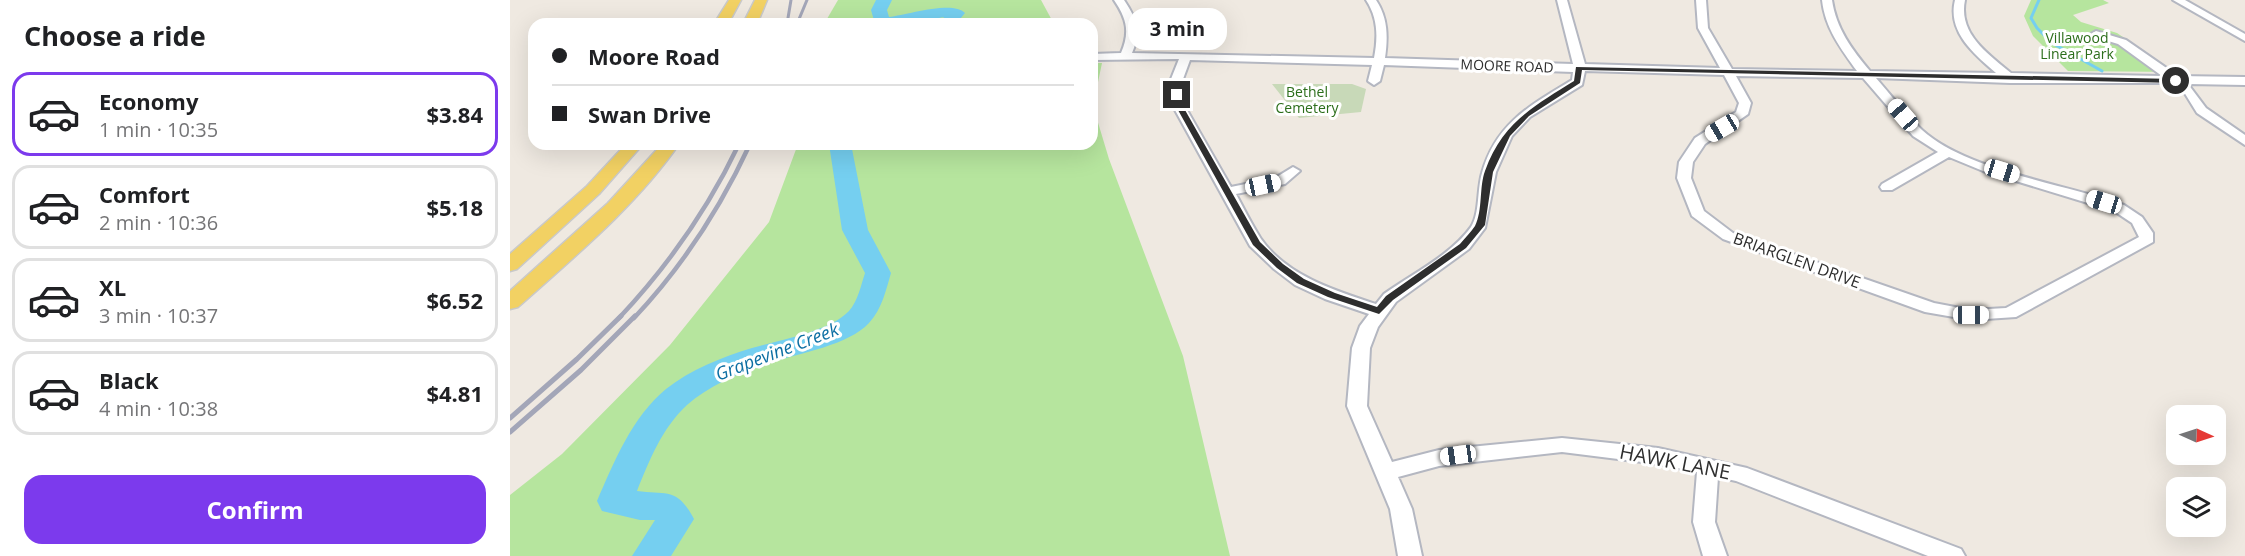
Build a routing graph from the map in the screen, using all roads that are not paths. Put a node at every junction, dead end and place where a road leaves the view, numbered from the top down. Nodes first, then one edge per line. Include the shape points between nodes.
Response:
1 (735, 0) edge
2 (761, 0) edge
3 (1119, 0) edge
4 (1371, 0) edge
5 (1562, 0) edge
6 (1701, 0) edge
7 (1827, 0) edge
8 (1960, 0) edge
9 (2178, 0) edge
10 (724, 18) edge
11 (753, 18) edge
12 (2096, 34) dead end
13 (2245, 38) edge
14 (1186, 56) junction
15 (1098, 57) edge
16 (1125, 57) junction
17 (1379, 63) junction
18 (1579, 68) junction
19 (1727, 72) junction
20 (1869, 76) junction
21 (2010, 79) junction
22 (1374, 81) dead end
23 (2176, 81) junction
24 (2245, 81) edge
25 (2245, 141) edge
26 (629, 150) edge
27 (666, 150) edge
28 (1948, 152) junction
29 (1293, 171) dead end
30 (1887, 187) dead end
31 (1227, 192) junction
32 (510, 265) edge
33 (510, 302) edge
34 (1379, 311) junction
35 (1708, 466) junction
36 (1385, 472) junction
37 (1410, 556) edge
38 (1715, 556) edge
39 (1953, 556) edge

1 - 10 main road
2 - 11 main road
3 - 16 street via 1134,24
4 - 17 street via 1381,16
5 - 18 street
6 - 19 street, BRIARGLEN DRIVE via 1703,28
7 - 20 street via 1836,34
8 - 21 street via 1958,14 1966,36
9 - 13 street
12 - 23 street via 2122,42
14 - 16 street, MOORE ROAD
14 - 17 street, MOORE ROAD
14 - 31 street via 1177,79 1181,110
15 - 16 street, MOORE ROAD
17 - 18 street, MOORE ROAD
17 - 22 street
18 - 19 street, MOORE ROAD
18 - 34 street via 1578,82 1526,114 1506,135 1489,172 1480,225 1463,246 1390,298
19 - 20 street, MOORE ROAD
19 - 28 street, BRIARGLEN DRIVE via 1745,103 1744,110 1700,141 1686,162 1684,178 1697,213 1712,226 1753,245 1932,308 1971,315 2010,313 2147,239 2146,229 2132,215 2104,202
20 - 21 street, MOORE ROAD
20 - 28 street via 1918,133
21 - 23 street, MOORE ROAD
23 - 24 street, MOORE ROAD
23 - 25 street via 2194,95 2201,110
26 - 32 main road
27 - 33 main road via 596,227
28 - 30 street
29 - 31 street via 1280,182
31 - 34 street via 1256,243 1280,266 1331,295
34 - 36 street via 1361,348 1357,406
35 - 36 street, HAWK LANE via 1658,456 1562,446 1439,458
35 - 38 street via 1704,522
35 - 39 street, HAWK LANE via 1740,474
36 - 37 street via 1401,509

